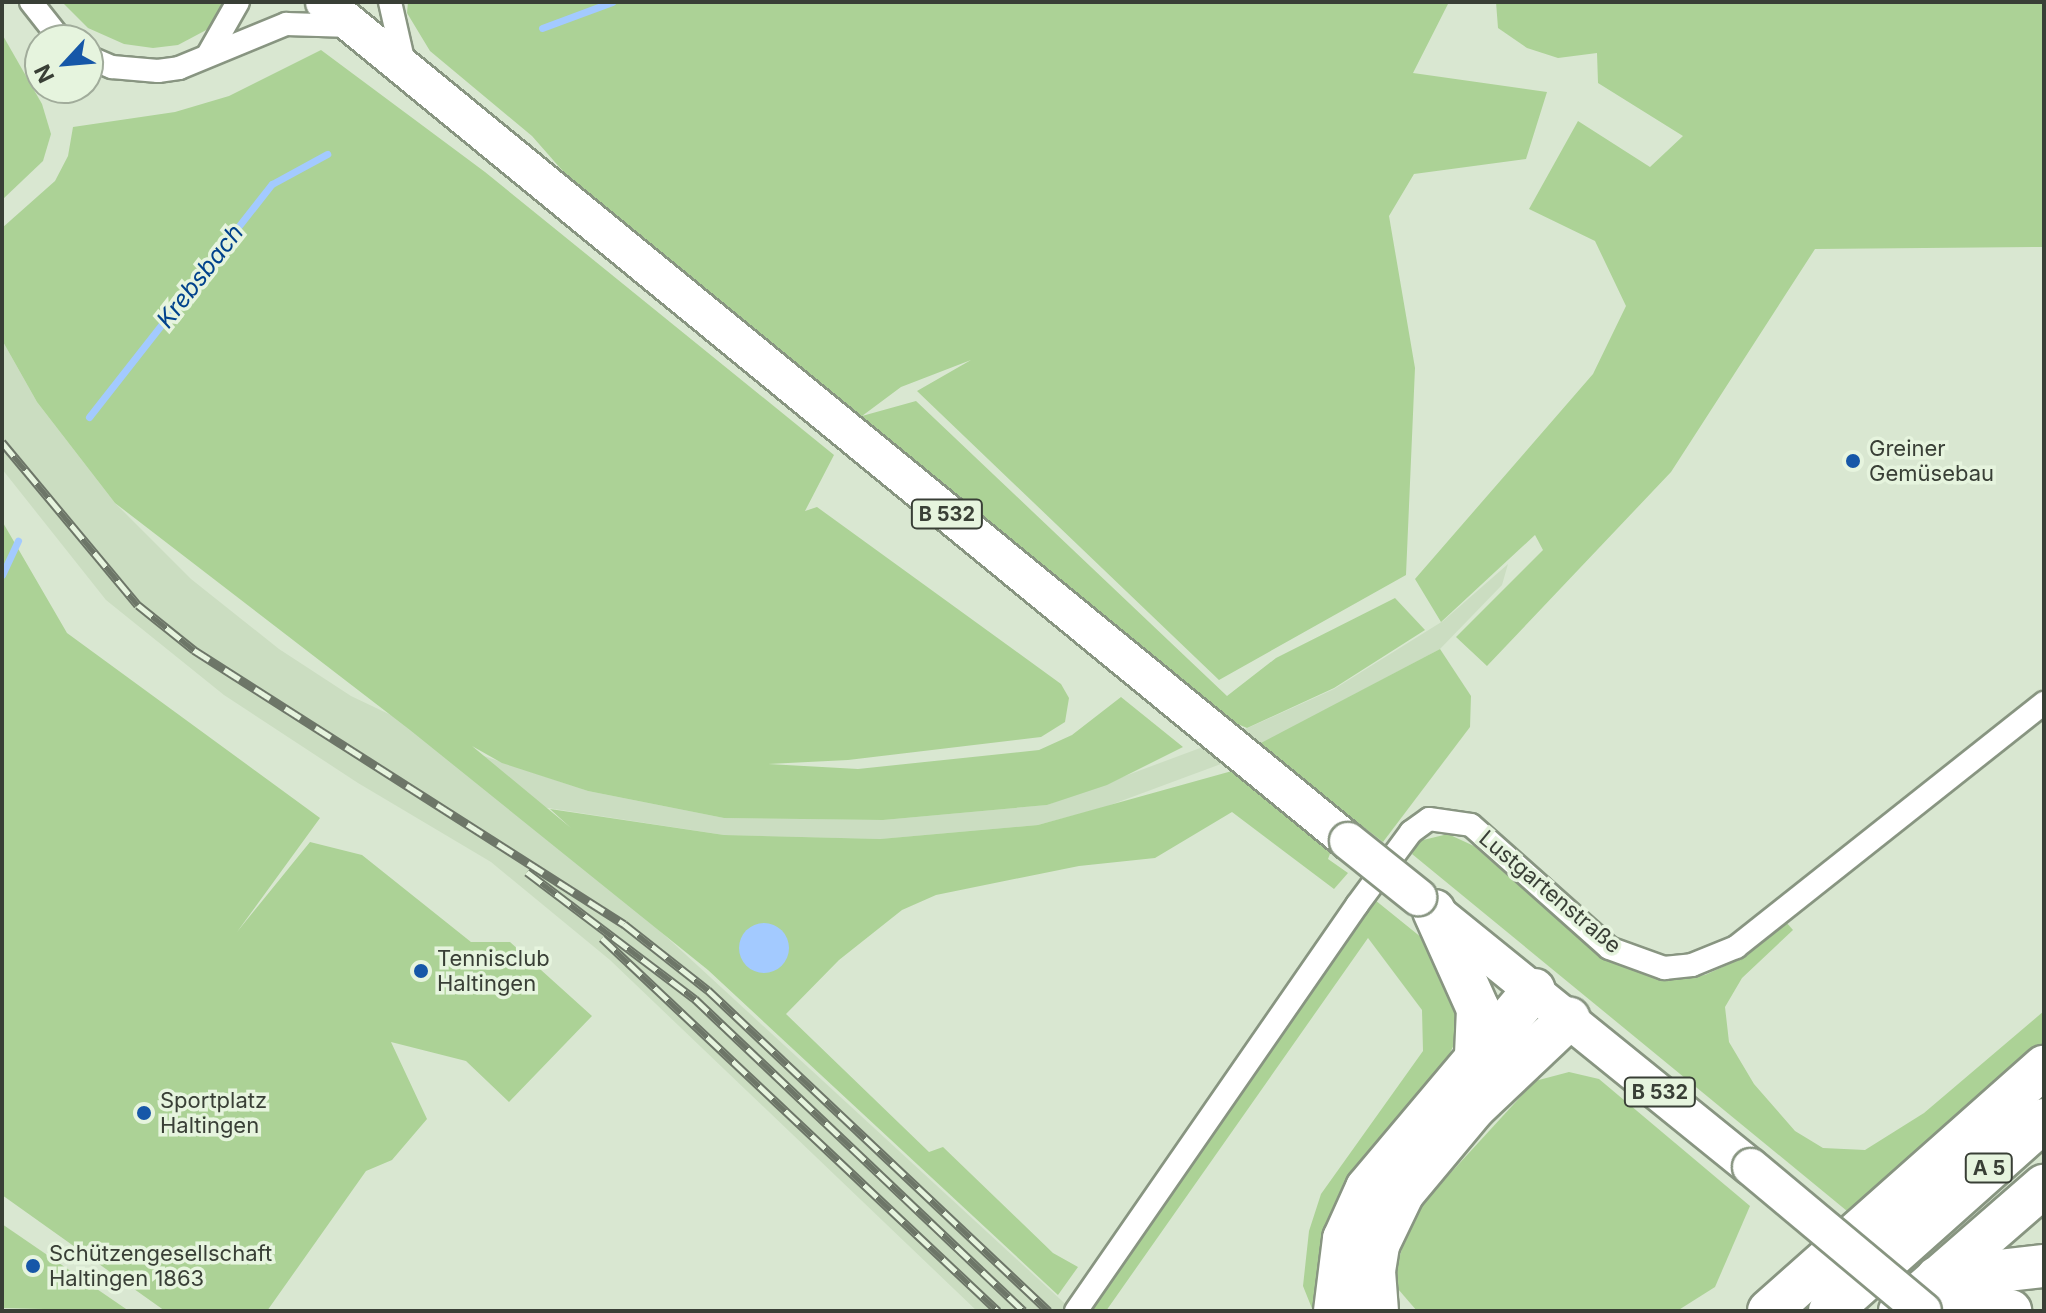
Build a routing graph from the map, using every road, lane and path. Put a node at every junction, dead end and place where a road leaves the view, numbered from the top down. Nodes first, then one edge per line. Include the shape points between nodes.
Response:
1 (31, 2) edge
2 (238, 2) edge
3 (324, 2) edge
4 (390, 2) edge
5 (48, 24) edge
6 (352, 26) junction
7 (208, 54) junction
8 (104, 61) edge
9 (405, 69) junction
10 (2044, 703) edge
11 (1426, 904) junction
12 (1534, 990) junction
13 (1569, 1018) junction
14 (1476, 1054) junction
15 (2044, 1067) edge
16 (2044, 1120) edge
17 (2044, 1186) edge
18 (2044, 1266) edge
19 (1804, 1276) junction
20 (1931, 1300) edge
21 (1076, 1311) edge
22 (1335, 1311) edge
23 (1377, 1311) edge
24 (1746, 1311) edge
25 (1769, 1311) edge
26 (1830, 1311) edge
27 (1900, 1311) edge
28 (2010, 1311) edge

1 - 5 street
2 - 7 street
3 - 6 main road, B 532
4 - 9 street
6 - 7 street via 286,24
6 - 9 main road, B 532
7 - 8 street via 179,68 148,71
9 - 11 main road, B 532, bridge
10 - 21 street, Lustgartenstraße via 1736,947 1692,965 1664,968 1609,948 1471,825 1429,819 1411,832 1357,905
11 - 12 main road, B 532
11 - 14 highway via 1475,997
12 - 13 main road, B 532
12 - 14 highway
13 - 20 main road, B 532, bridge via 1751,1167
13 - 23 highway via 1475,1107 1403,1193 1378,1245
14 - 22 highway via 1367,1188 1344,1239
15 - 19 highway
16 - 26 highway, A 5
17 - 20 highway, A 5
18 - 20 highway
19 - 24 highway
19 - 25 highway
20 - 27 highway, A 5
20 - 28 highway

